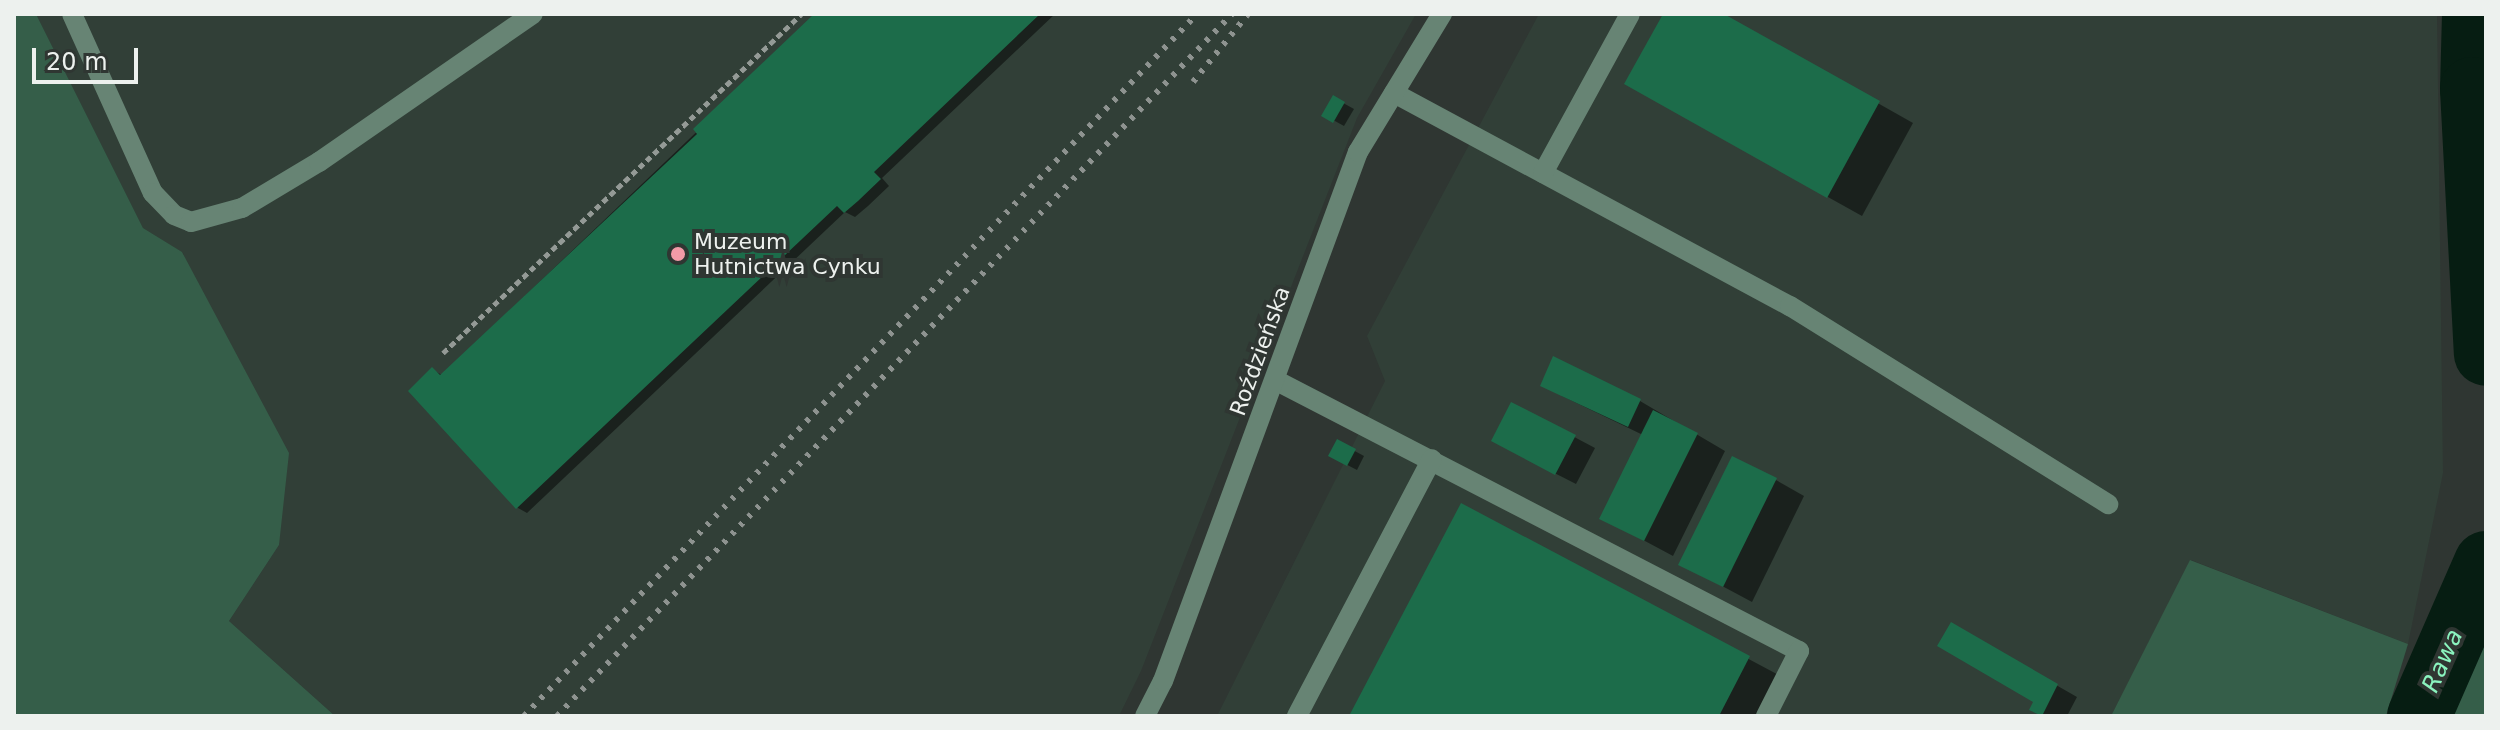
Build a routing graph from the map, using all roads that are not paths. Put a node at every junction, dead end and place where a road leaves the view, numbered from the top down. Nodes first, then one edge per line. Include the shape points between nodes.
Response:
1 (72, 14) edge
2 (533, 14) edge
3 (1442, 14) edge
4 (1630, 14) edge
5 (1394, 93) junction
6 (1543, 173) junction
7 (1275, 380) junction
8 (1432, 459) junction
9 (2108, 504) dead end
10 (1145, 716) edge
11 (1297, 716) edge
12 (1766, 716) edge

1 - 2 street via 153,193 174,215 191,222 242,208 319,162
3 - 5 street, Roździeńska
4 - 6 street
5 - 6 street
5 - 7 street, Roździeńska via 1358,152
6 - 9 street via 1790,306
7 - 8 street
7 - 10 street, Roździeńska via 1163,681
8 - 11 street
8 - 12 street via 1799,651

